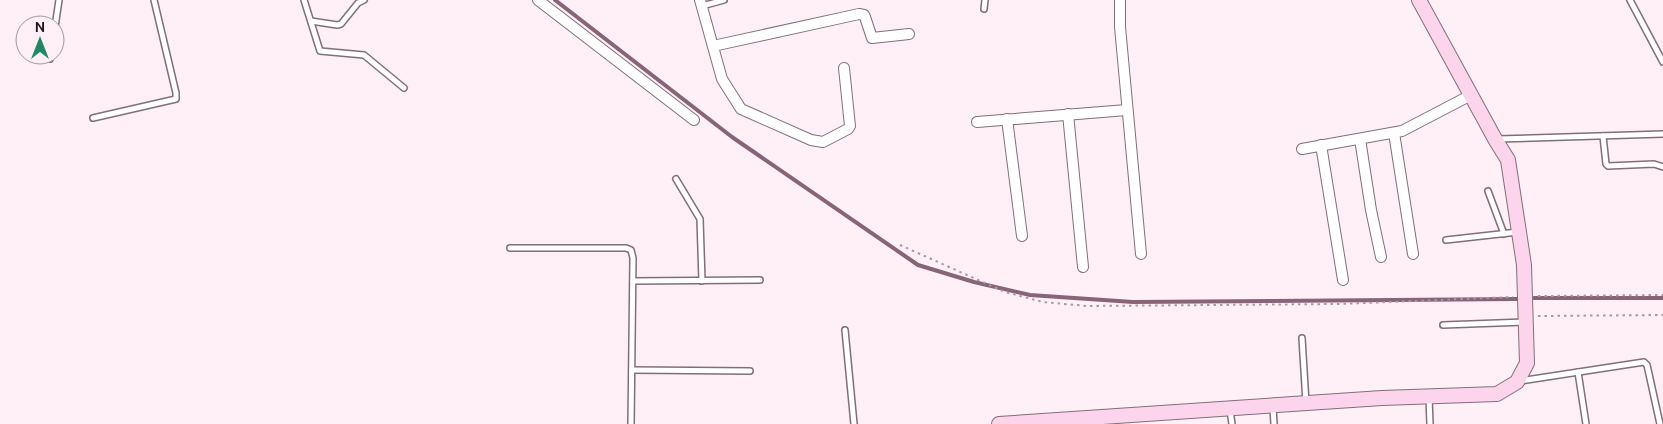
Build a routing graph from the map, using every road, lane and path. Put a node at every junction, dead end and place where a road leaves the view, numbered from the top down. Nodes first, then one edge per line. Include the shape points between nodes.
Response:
1 (59, 0) edge
2 (154, 0) edge
3 (304, 0) edge
4 (364, 0) edge
5 (538, 0) edge
6 (724, 0) edge
7 (985, 0) edge
8 (1120, 0) edge
9 (1419, 0) edge
10 (1630, 0) edge
11 (701, 3) edge
12 (984, 9) dead end
13 (57, 15) edge
14 (310, 21) junction
15 (909, 34) dead end
16 (713, 46) junction
17 (1663, 62) edge
18 (844, 68) dead end
19 (404, 88) dead end
20 (1471, 96) junction
21 (1127, 110) junction
22 (1068, 114) junction
23 (93, 118) dead end
24 (1007, 119) junction
25 (694, 120) dead end
26 (977, 122) dead end
27 (1394, 133) junction
28 (1663, 134) edge
29 (1603, 136) junction
30 (1360, 139) junction
31 (1495, 139) junction
32 (1321, 145) junction
33 (1302, 149) dead end
34 (1663, 167) edge
35 (676, 179) dead end
36 (1488, 191) dead end
37 (1519, 232) junction
38 (1504, 234) junction
39 (1022, 236) dead end
40 (1446, 240) dead end
41 (900, 245) dead end
42 (510, 248) dead end
43 (1140, 254) dead end
44 (1413, 254) dead end
45 (1381, 257) dead end
46 (1083, 267) dead end
47 (760, 280) dead end
48 (1344, 280) dead end
49 (632, 281) junction
50 (702, 281) junction
51 (1663, 295) edge
52 (1525, 296) junction
53 (1663, 315) edge
54 (1526, 319) junction
55 (1443, 325) dead end
56 (846, 330) dead end
57 (1302, 338) dead end
58 (632, 370) junction
59 (750, 371) dead end
60 (1578, 372) junction
61 (1517, 382) junction
62 (1429, 396) junction
63 (1306, 403) junction
64 (1272, 405) junction
65 (1230, 408) junction
66 (1102, 421) edge
67 (631, 424) edge
68 (854, 424) edge
69 (999, 424) edge
70 (1232, 424) edge
71 (1274, 424) edge
72 (1430, 424) edge
73 (1586, 424) edge
74 (1660, 424) edge

1 - 13 lane
2 - 23 lane via 176,99
3 - 14 lane
4 - 14 lane via 337,26
5 - 25 street
6 - 11 lane
7 - 12 lane
8 - 21 street
9 - 20 street
10 - 17 lane
11 - 16 street
14 - 19 lane via 320,52 364,55
15 - 16 street via 872,38 865,17 859,14
16 - 18 street via 722,79 741,109 817,142 823,142 850,126
20 - 27 street
20 - 31 street
21 - 22 street
21 - 43 street
22 - 24 street
22 - 46 street
24 - 26 street
24 - 39 street
27 - 30 street
27 - 44 street
28 - 29 lane
29 - 31 lane
29 - 34 lane via 1608,166 1654,164
30 - 32 street
30 - 45 street
31 - 37 street via 1508,160
32 - 33 street
32 - 48 street
35 - 50 lane via 700,219
36 - 38 lane
37 - 38 lane
37 - 52 street
38 - 40 lane
41 - 52 path via 1005,292 1042,302 1087,306 1338,304
42 - 49 lane via 626,248 631,250 633,258
47 - 50 lane
49 - 50 lane
49 - 58 lane
51 - 52 path
52 - 54 street
53 - 54 path
54 - 55 lane
54 - 61 street via 1527,363
56 - 68 lane
57 - 63 lane
58 - 59 lane
58 - 67 lane
60 - 61 lane
60 - 73 lane
60 - 74 lane via 1644,362
61 - 62 street via 1497,394
62 - 63 street
62 - 72 lane
63 - 64 street
64 - 65 street
64 - 71 lane
65 - 66 street
65 - 70 lane
66 - 69 street

